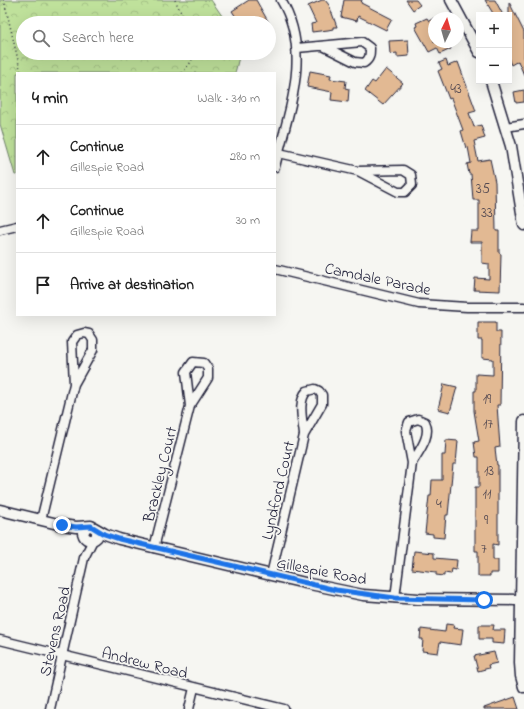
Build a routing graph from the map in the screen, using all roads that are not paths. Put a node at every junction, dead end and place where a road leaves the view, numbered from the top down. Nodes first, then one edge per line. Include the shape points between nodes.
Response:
1 (281, 0) edge
2 (451, 0) edge
3 (323, 46) junction
4 (297, 48) junction
5 (477, 48) edge
6 (492, 84) edge
7 (524, 124) edge
8 (506, 127) junction
9 (279, 153) junction
10 (276, 164) edge
11 (358, 171) junction
12 (524, 225) edge
13 (16, 226) edge
14 (0, 230) edge
15 (276, 269) edge
16 (524, 307) edge
17 (74, 384) junction
18 (190, 406) junction
19 (524, 421) edge
20 (304, 435) junction
21 (412, 463) junction
22 (523, 472) edge
23 (0, 510) edge
24 (41, 520) junction
25 (90, 535) junction
26 (154, 548) junction
27 (271, 575) junction
28 (395, 598) junction
29 (522, 601) edge
30 (0, 640) edge
31 (521, 644) junction
32 (62, 655) junction
33 (524, 655) edge
34 (524, 687) edge
35 (194, 688) junction
36 (50, 709) edge
37 (189, 709) edge
38 (284, 709) edge

1 - 4 street via 293,29
2 - 5 street
3 - 3 street via 362,42 370,48 370,54 364,63 355,62
3 - 4 street
4 - 9 street via 295,84
6 - 8 street
7 - 8 street
8 - 12 street
9 - 10 street
9 - 11 street
11 - 11 street via 403,170 411,175 412,185 405,192 398,192
13 - 14 street
15 - 16 street, Camdale Parade via 419,304
17 - 17 street via 72,342 77,335 89,334 93,340 93,350
17 - 24 street
18 - 18 street, Brackley Court via 186,372 193,362 204,363 208,370 208,378
18 - 26 street, Brackley Court
19 - 22 street
20 - 20 street, Lyndford Court via 304,394 315,389 322,395 322,404
20 - 27 street, Lyndford Court
21 - 21 street via 406,431 409,422 418,419 425,422 427,432
21 - 28 street
22 - 29 street
23 - 24 street, Gillespie Road
24 - 25 street, Gillespie Road
25 - 26 street, Gillespie Road
25 - 32 street, Stevens Road
26 - 27 street, Gillespie Road
27 - 28 street, Gillespie Road via 336,590
28 - 29 street, Gillespie Road
29 - 31 street
30 - 32 street, Andrew Road
31 - 33 street
31 - 34 street via 520,676
32 - 35 street, Andrew Road
32 - 36 street, Stevens Road
35 - 37 street
35 - 38 street, Andrew Road

